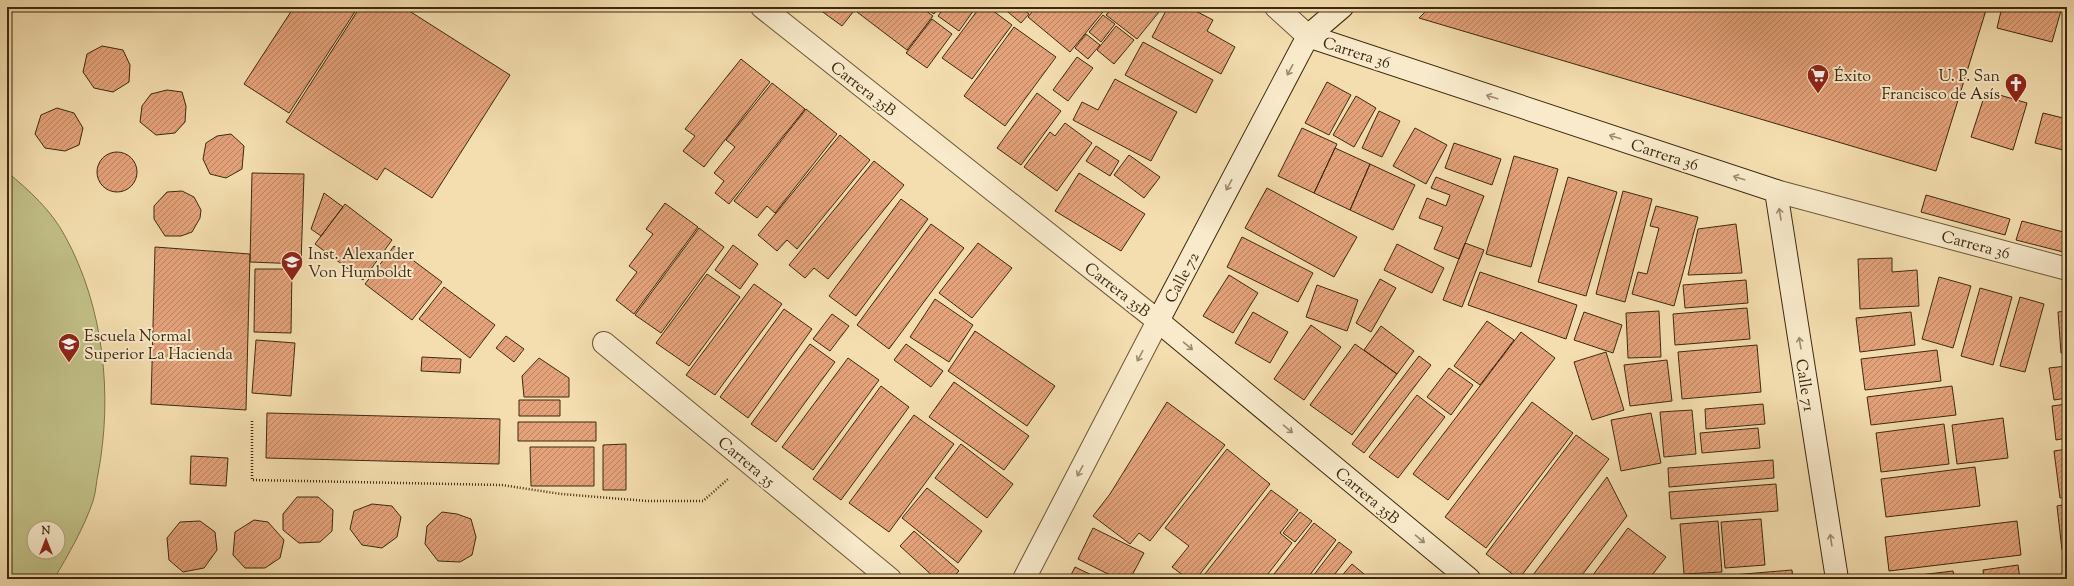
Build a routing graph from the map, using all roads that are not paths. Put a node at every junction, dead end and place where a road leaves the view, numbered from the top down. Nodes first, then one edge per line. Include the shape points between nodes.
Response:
1 (762, 7) edge
2 (1276, 7) edge
3 (1342, 7) edge
4 (1308, 36) junction
5 (1776, 190) junction
6 (2067, 269) edge
7 (1158, 321) junction
8 (604, 343) dead end
9 (890, 579) edge
10 (1024, 579) edge
11 (1469, 579) edge
12 (1837, 579) edge

1 - 7 main road, Carrera 35B
2 - 4 main road, Carrera 36
3 - 4 main road, Calle 72
5 -> 4 main road, Carrera 36
4 -> 7 main road, Calle 72
5 - 6 main road, Carrera 36
12 -> 5 main road, Calle 71
7 -> 10 main road, Calle 72
7 -> 11 main road, Carrera 35B
8 - 9 main road, Carrera 35

